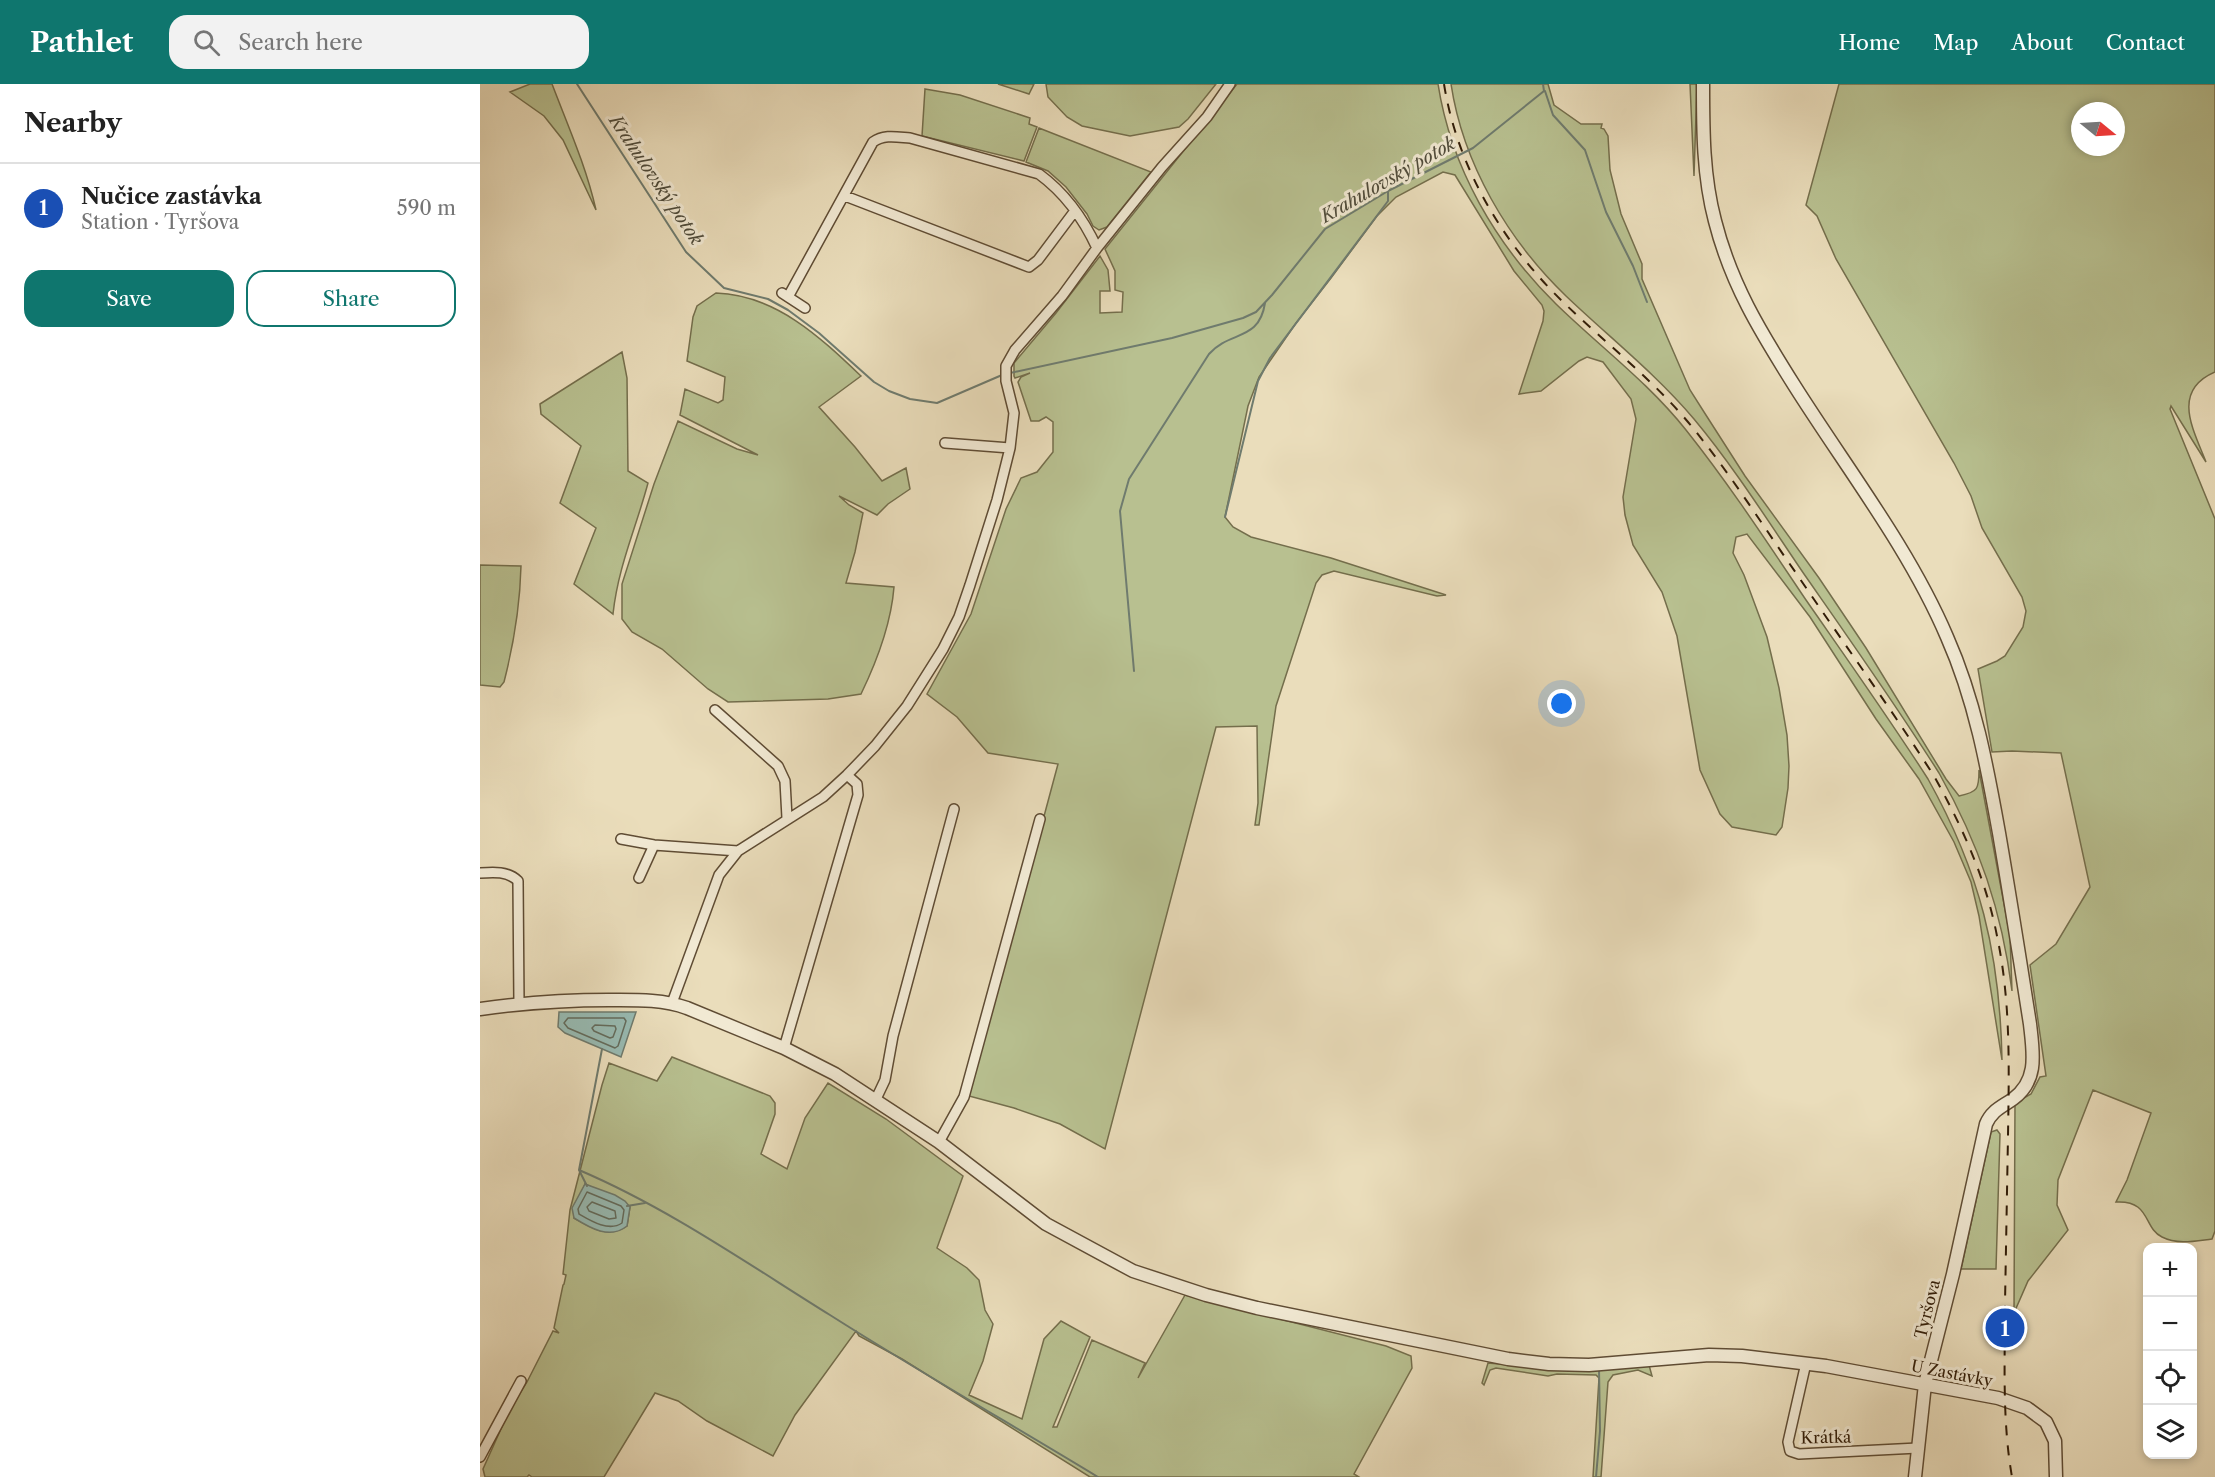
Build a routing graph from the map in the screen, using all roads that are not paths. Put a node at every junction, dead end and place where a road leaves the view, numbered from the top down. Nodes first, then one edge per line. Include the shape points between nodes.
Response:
1 (1230, 84) edge
2 (1703, 84) edge
3 (845, 196) junction
4 (1074, 212) junction
5 (1097, 248) junction
6 (805, 308) dead end
7 (945, 443) dead end
8 (1010, 448) junction
9 (715, 710) dead end
10 (847, 775) junction
11 (954, 809) dead end
12 (787, 818) junction
13 (1040, 819) dead end
14 (621, 839) dead end
15 (654, 845) junction
16 (738, 851) junction
17 (480, 873) edge
18 (639, 878) dead end
19 (672, 1003) junction
20 (519, 1004) junction
21 (480, 1009) edge
22 (784, 1048) junction
23 (876, 1099) junction
24 (939, 1142) junction
25 (1806, 1363) junction
26 (521, 1381) dead end
27 (1925, 1384) junction
28 (1918, 1448) junction
29 (480, 1458) edge
30 (1915, 1477) edge
31 (2056, 1477) edge

1 - 5 street
2 - 27 street, Tyršova via 1706,176 1715,221 1734,279 1755,324 1901,549 1947,636 1966,683 1985,752 2012,907 2034,1058 2032,1076 2015,1098 1989,1117
3 - 4 street via 1029,267
3 - 4 street via 873,142 891,136 1039,174
3 - 6 street via 785,295
4 - 5 street
5 - 8 street via 1006,366 1014,413
7 - 8 street
8 - 10 street via 959,617 943,650 907,706
9 - 12 street via 778,766 785,781
10 - 12 street via 823,797
10 - 22 street via 857,784 858,795
11 - 23 street via 892,1036 885,1080
12 - 16 street
13 - 24 street via 964,1097
14 - 15 street
15 - 16 street
15 - 18 street
16 - 19 street via 719,875
17 - 20 street via 512,875 518,881
19 - 20 street, U Zastávky via 570,1000
19 - 22 street, U Zastávky
20 - 21 street, U Zastávky
22 - 23 street, U Zastávky
23 - 24 street, U Zastávky
24 - 25 street, U Zastávky via 1036,1217 1078,1243 1133,1272 1206,1295 1360,1330 1549,1364 1589,1365 1709,1355
25 - 27 street, U Zastávky
25 - 28 street, Krátká via 1788,1442 1790,1451 1799,1454
26 - 29 street
27 - 28 street, Tyršova
27 - 31 street, U Zastávky via 2005,1400 2038,1415 2055,1441
28 - 30 street, Tyršova

